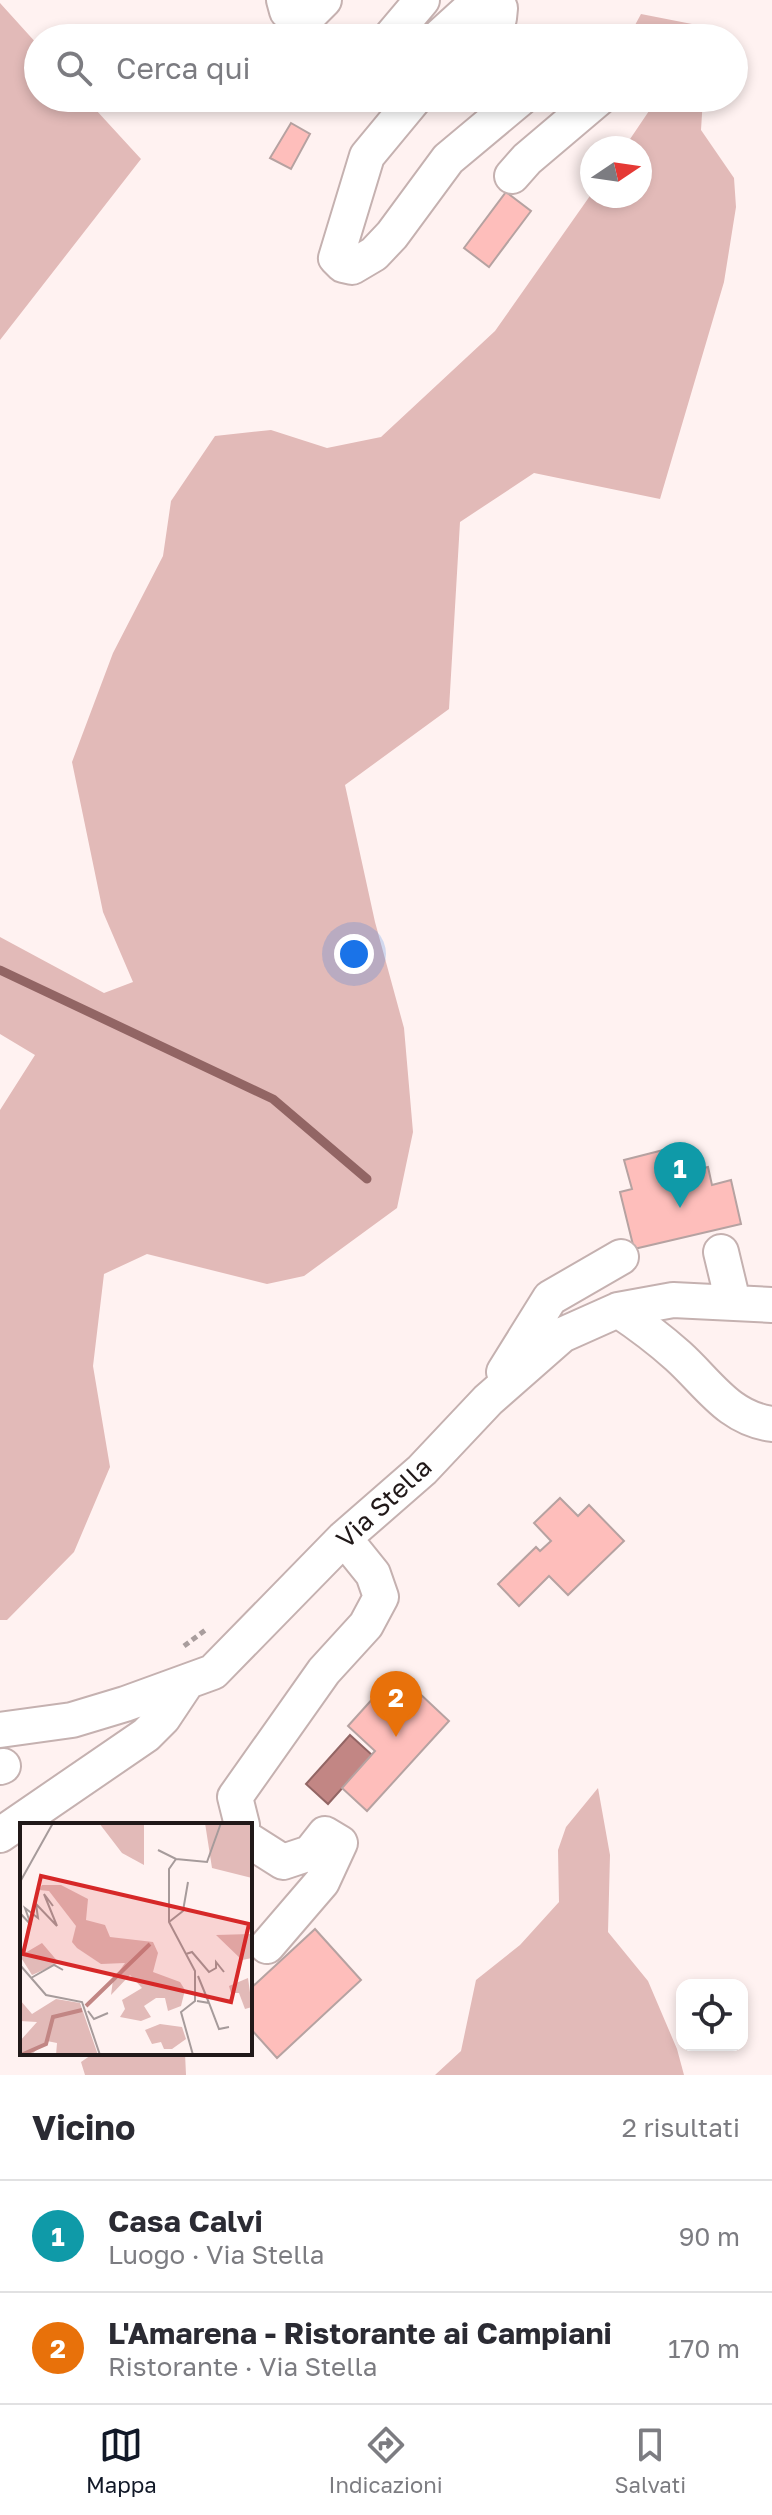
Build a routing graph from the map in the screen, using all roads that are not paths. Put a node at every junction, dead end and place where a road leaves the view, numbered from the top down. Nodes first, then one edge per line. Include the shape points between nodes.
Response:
1 (284, 0) edge
2 (324, 0) edge
3 (422, 0) edge
4 (480, 0) edge
5 (496, 0) edge
6 (402, 24) edge
7 (453, 24) edge
8 (492, 24) edge
9 (403, 112) edge
10 (504, 112) edge
11 (582, 112) edge
12 (512, 176) dead end
13 (721, 1252) dead end
14 (621, 1257) dead end
15 (733, 1302) junction
16 (772, 1305) edge
17 (618, 1310) junction
18 (488, 1400) junction
19 (772, 1424) edge
20 (344, 1538) junction
21 (180, 1667) junction
22 (0, 1730) edge
23 (242, 1823) edge
24 (0, 1835) edge
25 (252, 1842) edge
26 (267, 1946) dead end

1 - 2 street via 287,11 299,15 310,14
3 - 6 street
4 - 7 street
5 - 8 street via 499,18
9 - 10 street via 367,156 336,258 343,265 352,267 374,254 448,159
11 - 12 street
13 - 15 street
14 - 18 street via 550,1298
15 - 16 street, Via Stella
15 - 17 street, Via Stella via 673,1300
17 - 18 street, Via Stella via 562,1335
17 - 19 street via 679,1357 716,1396 751,1421
18 - 20 street, Via Stella via 422,1470
20 - 21 street, Via Stella via 213,1672
20 - 23 street via 373,1574 381,1597 366,1625 324,1671 235,1797
21 - 22 street, Via Stella via 125,1704 72,1720
21 - 24 street via 163,1718 146,1735
25 - 26 street via 283,1862 310,1853 325,1834 340,1843 322,1882

